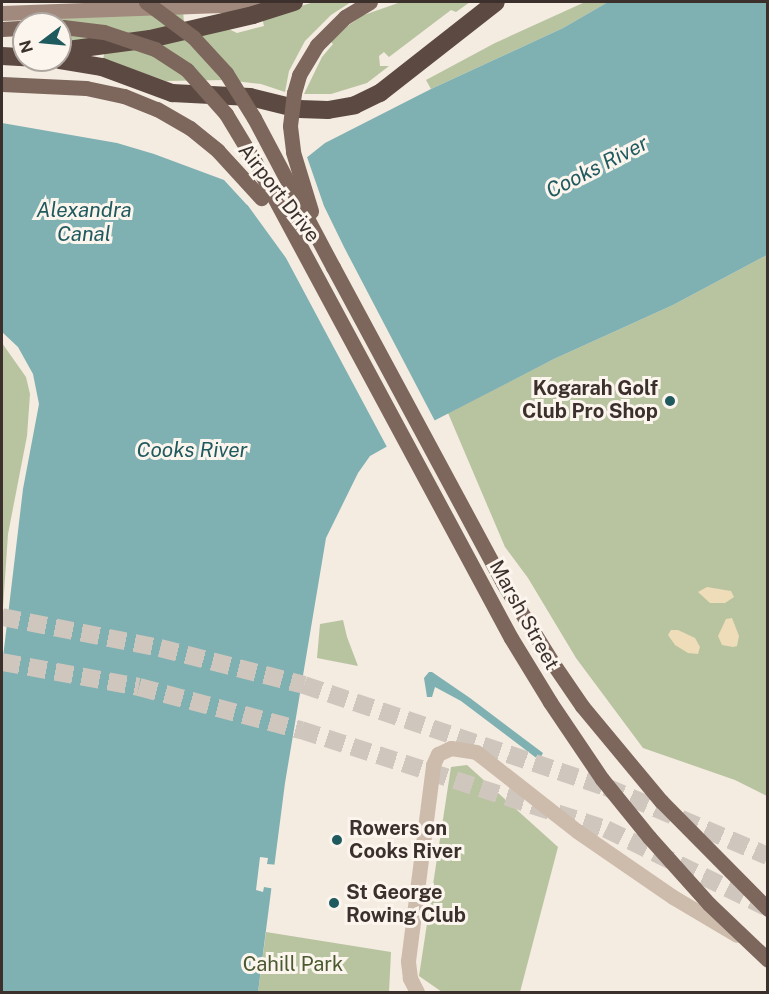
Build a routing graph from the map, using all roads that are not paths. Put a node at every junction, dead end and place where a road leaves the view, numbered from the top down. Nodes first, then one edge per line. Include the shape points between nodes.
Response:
1 (146, 2) edge
2 (282, 2) edge
3 (294, 2) edge
4 (370, 2) edge
5 (496, 2) edge
6 (2, 13) edge
7 (72, 29) edge
8 (72, 49) edge
9 (72, 62) edge
10 (2, 84) edge
11 (333, 267) junction
12 (316, 276) junction
13 (768, 909) edge
14 (745, 940) junction
15 (768, 960) edge
16 (417, 993) edge

1 - 11 main road, Airport Drive, bridge via 193,37 226,73
2 - 6 street
3 - 8 highway via 161,36
4 - 11 main road, bridge via 345,17 317,45 303,66 294,93 290,126 295,163
5 - 9 highway via 380,93 355,105 327,110 299,109 250,97 172,93 102,67
7 - 12 main road, bridge via 135,40 171,58 201,84 239,133
10 - 12 main road, Airport Drive, bridge via 96,89 157,109 190,128 230,163
11 - 13 main road, Marsh Street via 521,613 582,706 661,801
12 - 14 main road, Marsh Street via 522,656 602,780 675,867
14 - 15 main road, Marsh Street
14 - 16 street, Marsh Street via 673,897 577,831 476,752 451,748 438,754 433,765 408,961

